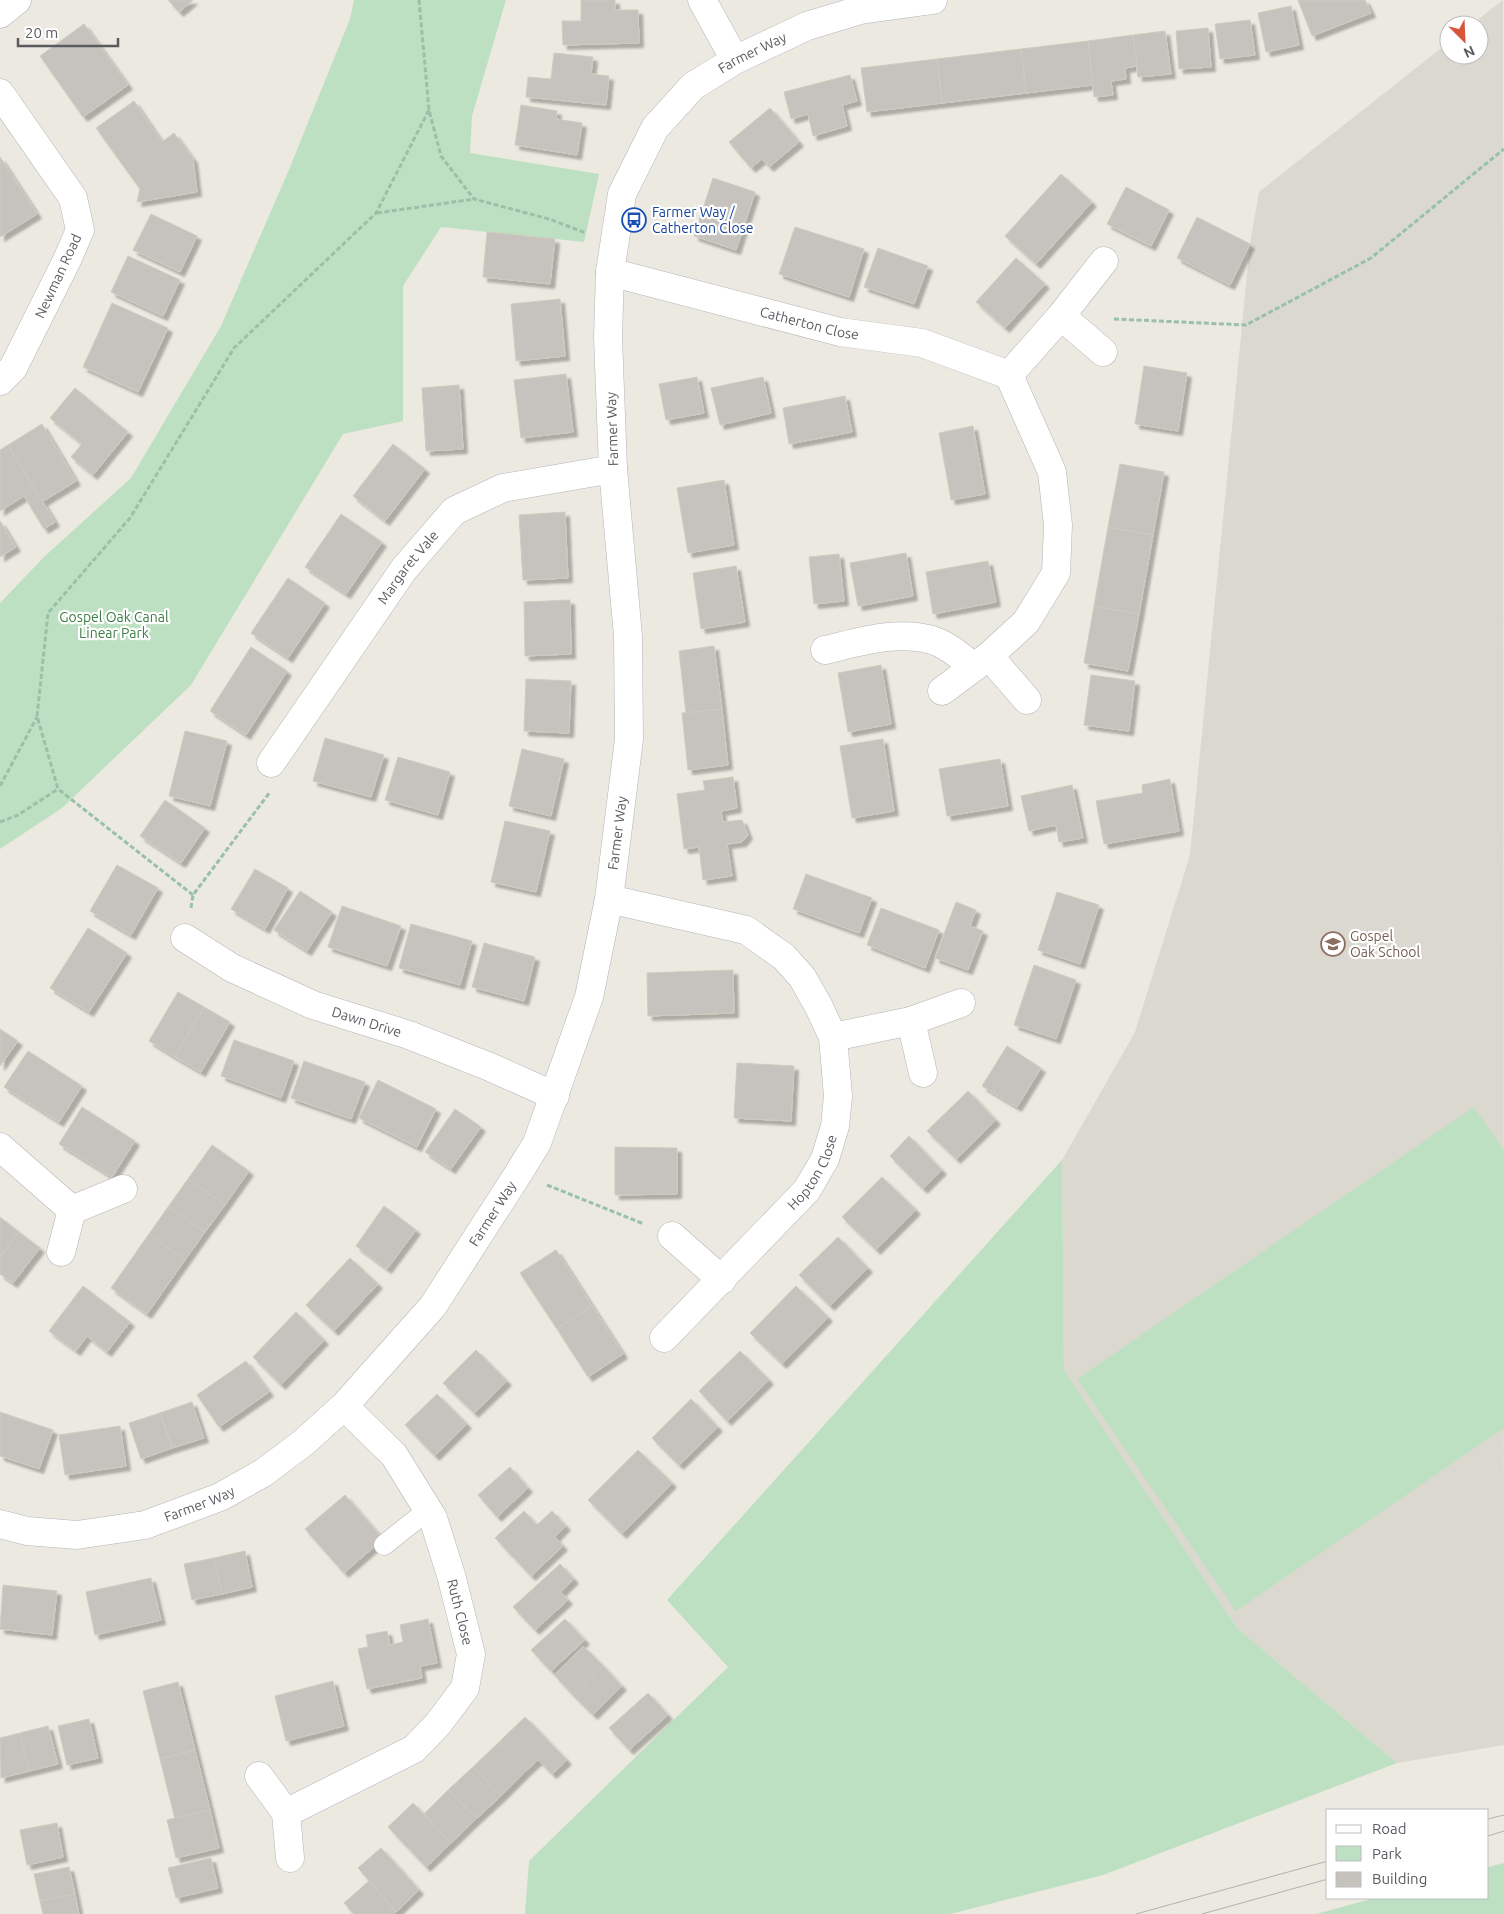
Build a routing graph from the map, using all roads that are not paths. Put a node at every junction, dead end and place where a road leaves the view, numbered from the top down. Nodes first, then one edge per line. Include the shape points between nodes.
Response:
1 (17, 0) edge
2 (702, 0) edge
3 (933, 0) edge
4 (0, 14) edge
5 (735, 60) junction
6 (0, 93) edge
7 (1104, 261) dead end
8 (610, 272) junction
9 (1060, 316) junction
10 (1103, 352) dead end
11 (1009, 375) junction
12 (0, 381) edge
13 (613, 469) junction
14 (825, 650) dead end
15 (981, 661) junction
16 (942, 691) dead end
17 (1027, 700) dead end
18 (271, 763) road end
19 (609, 899) junction
20 (185, 938) road end
21 (961, 1003) dead end
22 (911, 1021) junction
23 (833, 1037) junction
24 (924, 1073) dead end
25 (555, 1096) junction
26 (0, 1147) edge
27 (123, 1189) dead end
28 (72, 1210) junction
29 (672, 1236) road end
30 (61, 1252) dead end
31 (722, 1280) junction
32 (664, 1338) dead end
33 (344, 1406) junction
34 (428, 1510) junction
35 (0, 1524) edge
36 (384, 1545) dead end
37 (259, 1776) dead end
38 (286, 1813) junction
39 (290, 1858) dead end

1 - 4 street
2 - 5 street
3 - 5 street, Farmer Way via 860,10 807,26
5 - 8 street, Farmer Way via 694,86 655,128 622,194
6 - 12 street, Newman Road via 73,198 80,230 13,368
7 - 9 street
8 - 11 street, Catherton Close via 840,332 922,343
8 - 13 street, Farmer Way via 608,337
9 - 10 street
9 - 11 street
11 - 15 street via 1052,472 1058,525 1056,572 1026,622
13 - 18 street, Margaret Vale via 503,488 454,511 404,569
13 - 19 street, Farmer Way via 628,636 629,739
14 - 15 street via 894,635 931,640
15 - 16 street
15 - 17 street
19 - 23 street, Hopton Close via 746,930 784,956 802,977
19 - 25 street, Farmer Way via 589,997
20 - 25 street, Dawn Drive via 232,968 312,1005 418,1039
21 - 22 street
22 - 23 street
22 - 24 street
23 - 31 street, Hopton Close via 838,1096 835,1126 825,1159 807,1190
25 - 33 street, Farmer Way via 537,1143 433,1306
26 - 28 street
27 - 28 street
28 - 30 street
29 - 31 street
31 - 32 street, Hopton Close
33 - 34 street, Ruth Close via 394,1455
33 - 35 street, Farmer Way via 303,1444 263,1473 220,1497 145,1525 77,1535 27,1531
34 - 36 lane
34 - 38 street, Ruth Close via 451,1575 471,1654 465,1688 414,1749
37 - 38 street
38 - 39 street

